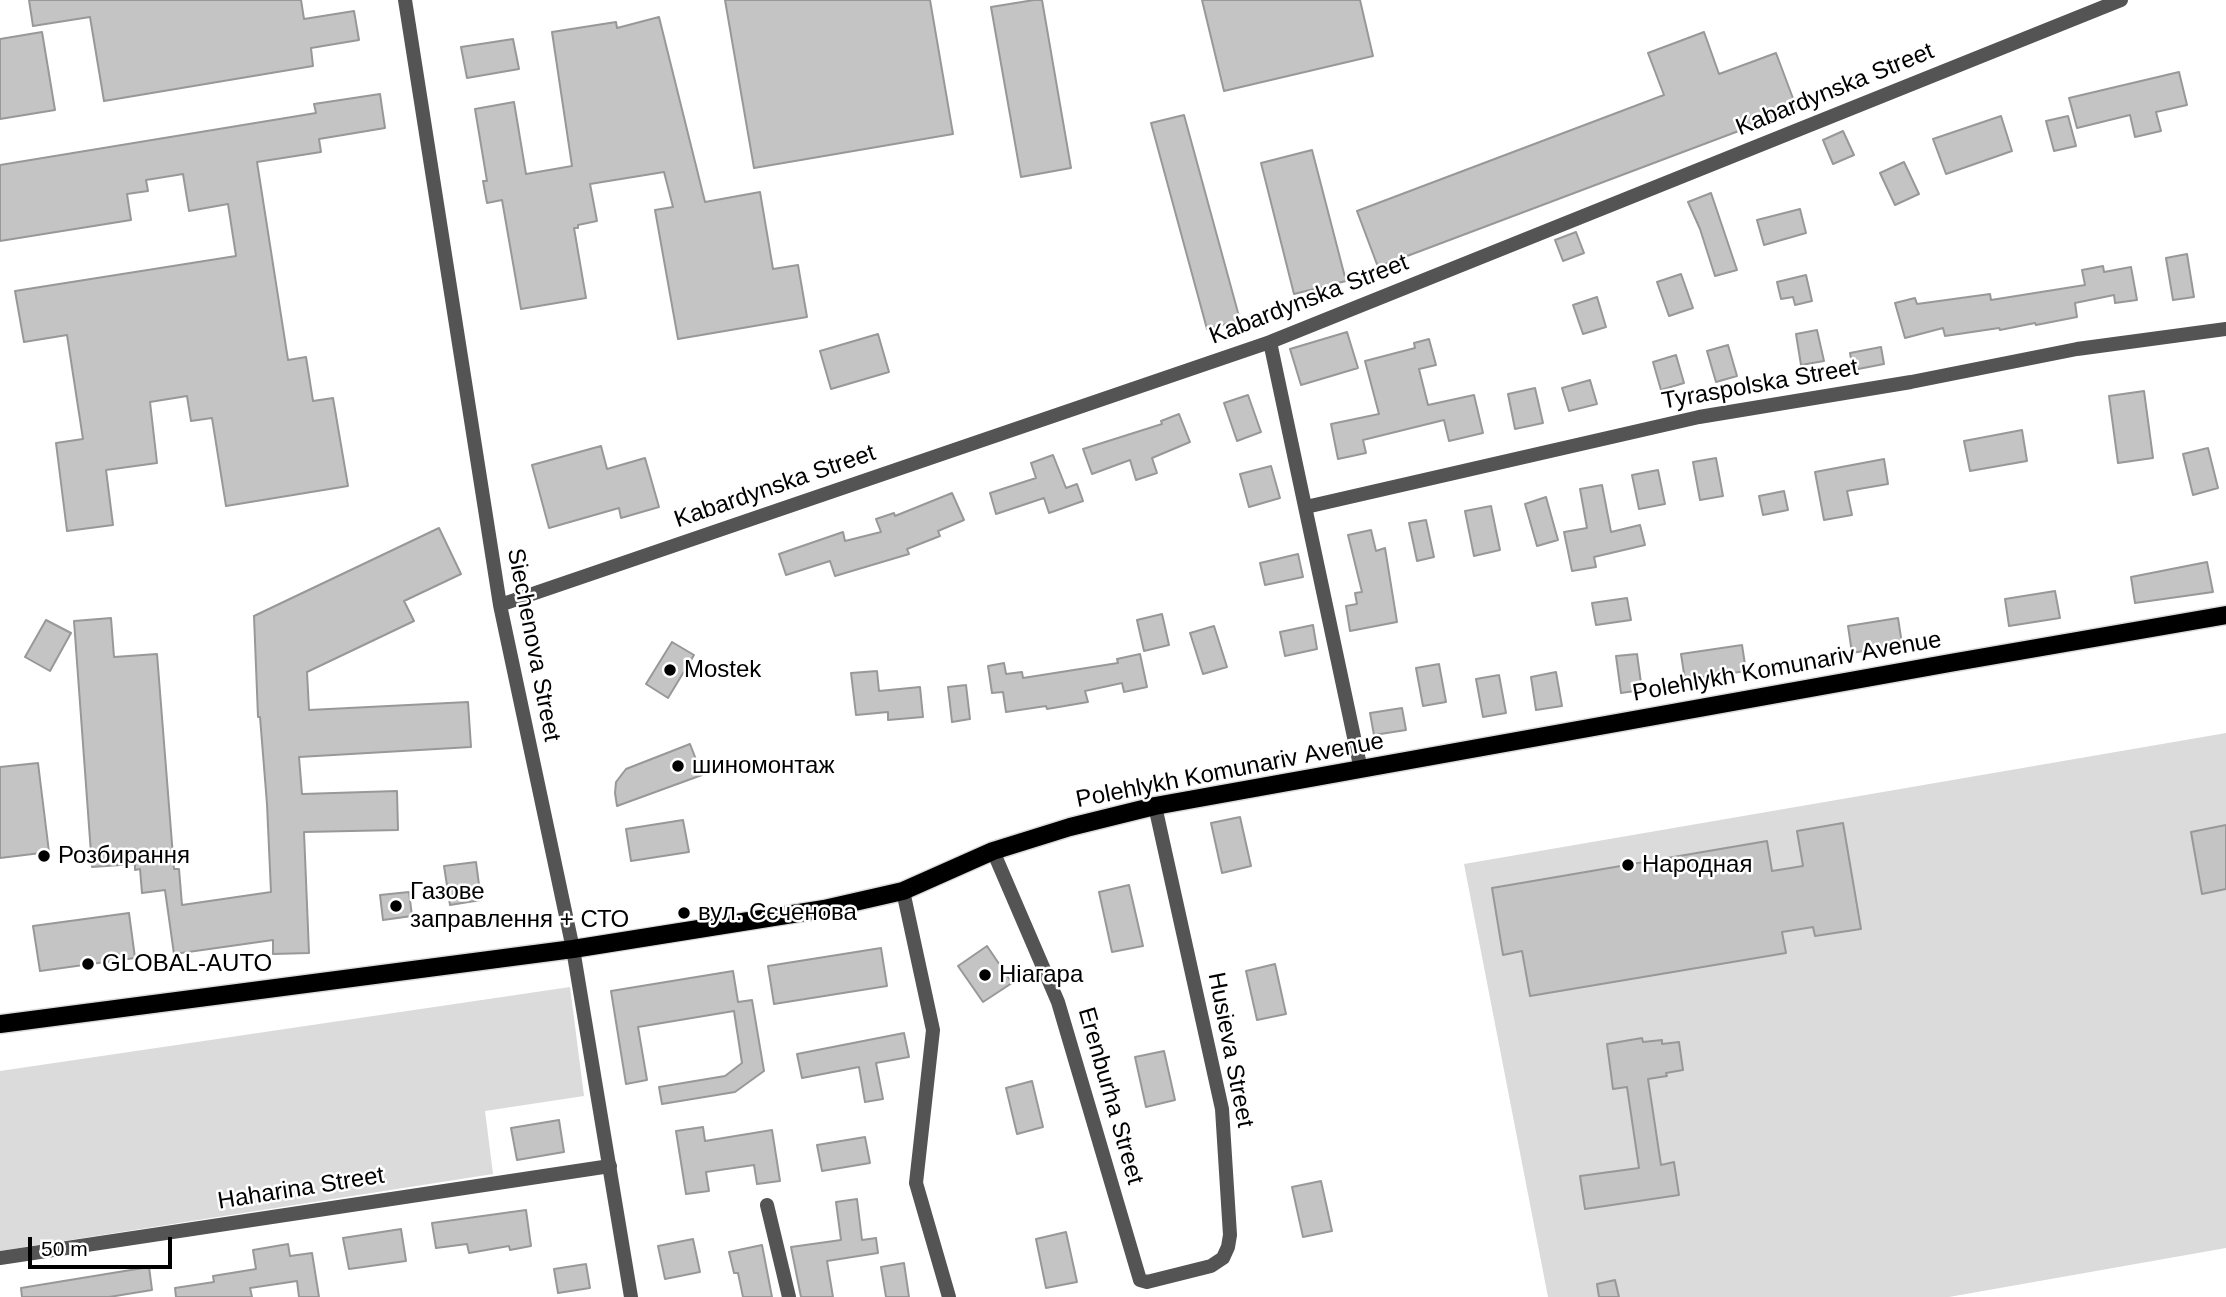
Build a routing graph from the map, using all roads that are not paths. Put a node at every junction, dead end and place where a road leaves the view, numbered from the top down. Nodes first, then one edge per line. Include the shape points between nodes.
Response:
1 (405, 0) edge
2 (2121, 0) edge
3 (2226, 330) edge
4 (1270, 342) junction
5 (1306, 507) junction
6 (500, 605) junction
7 (2226, 615) edge
8 (1361, 770) junction
9 (1155, 806) junction
10 (993, 851) junction
11 (903, 891) junction
12 (573, 949) junction
13 (0, 1024) edge
14 (610, 1166) junction
15 (767, 1205) dead end
16 (0, 1258) edge
17 (1140, 1280) joint
18 (631, 1297) edge
19 (789, 1297) edge
20 (949, 1297) edge

1 - 6 street, Siechenova Street
2 - 4 street, Kabardynska Street
3 - 5 street, Tyraspolska Street via 2077,349 1911,382 1699,416
4 - 5 street
4 - 6 street, Kabardynska Street
5 - 8 street
6 - 12 street, Siechenova Street
7 - 8 main road, Polehlykh Komunariv Avenue
8 - 9 main road, Polehlykh Komunariv Avenue
9 - 10 main road, Polehlykh Komunariv Avenue
9 - 17 street, Husieva Street via 1222,1109 1230,1235 1223,1258 1211,1266
10 - 11 main road, Polehlykh Komunariv Avenue
10 - 17 street, Erenburha Street via 1058,1002
11 - 12 main road, Polehlykh Komunariv Avenue via 824,909
11 - 20 street via 933,1030 916,1183
12 - 13 main road, Polehlykh Komunariv Avenue
12 - 14 street, Siechenova Street
14 - 16 street, Haharina Street
14 - 18 street, Siechenova Street
15 - 19 street

